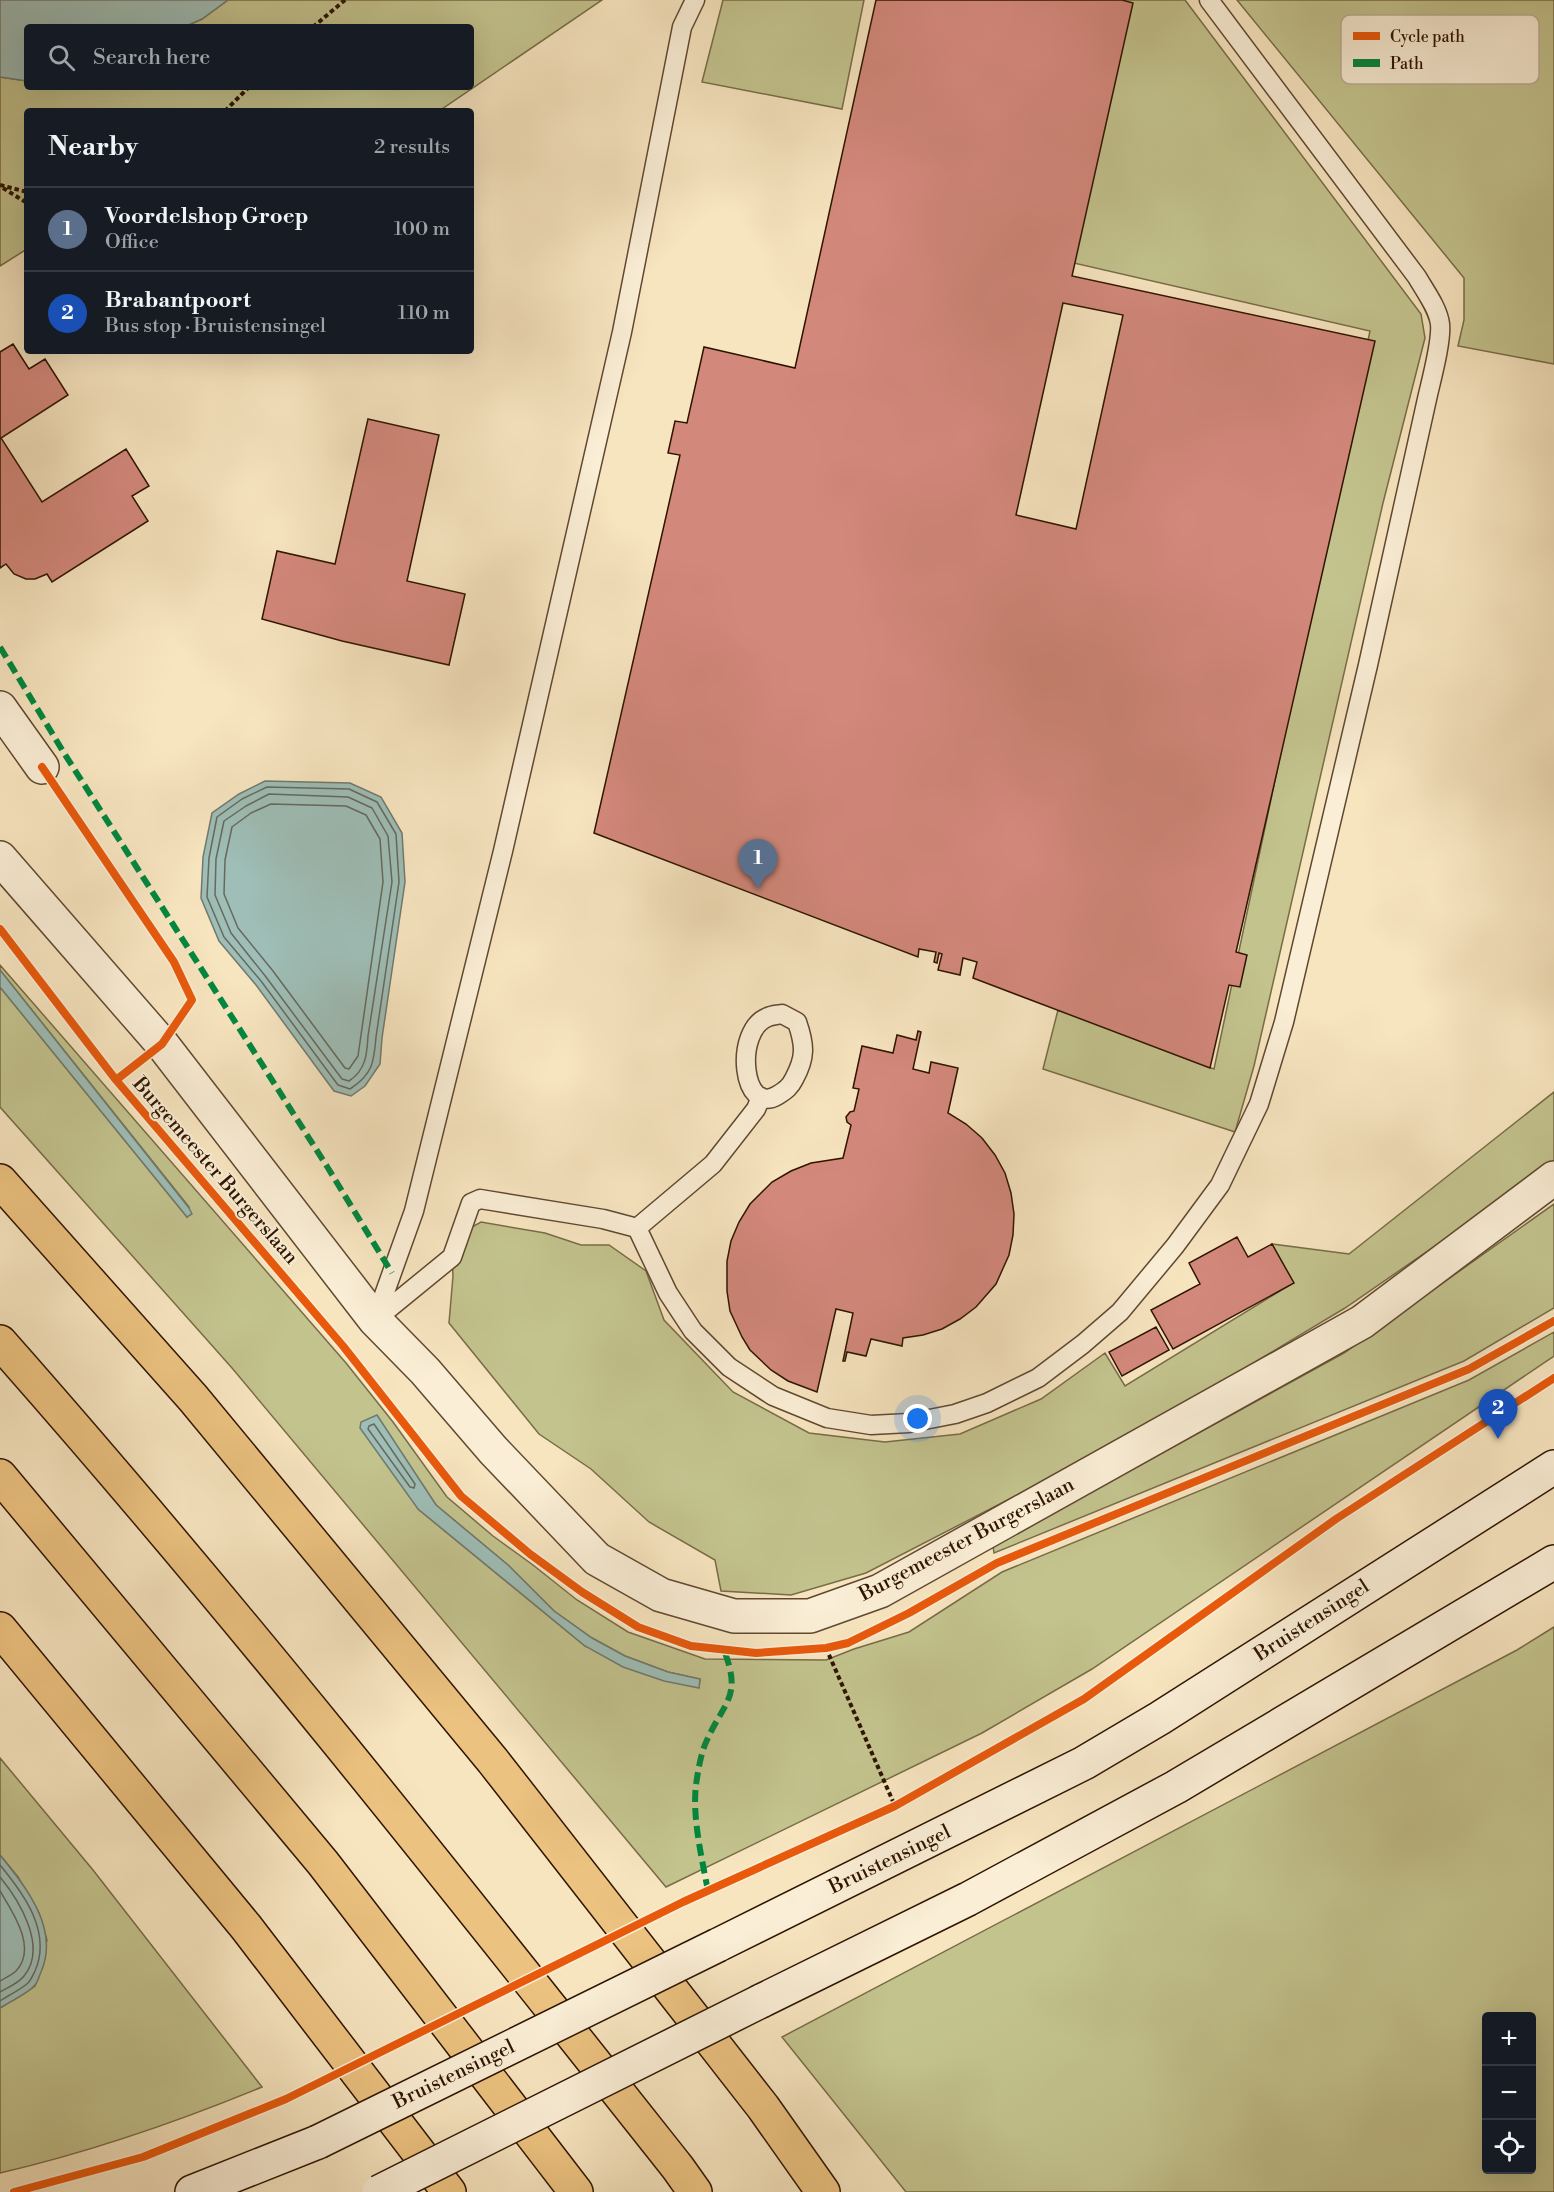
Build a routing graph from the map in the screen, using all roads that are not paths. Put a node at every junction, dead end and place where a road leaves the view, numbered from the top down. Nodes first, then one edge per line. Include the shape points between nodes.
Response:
1 (695, 0) edge
2 (1209, 0) edge
3 (0, 708) edge
4 (42, 767) dead end
5 (0, 858) edge
6 (761, 1098) junction
7 (1554, 1178) edge
8 (0, 1181) edge
9 (637, 1228) junction
10 (375, 1320) junction
11 (0, 1342) edge
12 (1554, 1467) edge
13 (0, 1476) edge
14 (1554, 1562) edge
15 (0, 1629) edge
16 (763, 2107) junction
17 (192, 2192) edge
18 (380, 2192) edge
19 (449, 2192) edge
20 (576, 2192) edge
21 (695, 2192) edge
22 (823, 2192) edge
23 (847, 2192) edge

1 - 10 lane via 682,27 622,332 503,851 414,1211
2 - 9 lane via 1417,277 1440,324 1437,353 1348,753 1284,1022 1259,1104 1220,1185 1120,1312 1038,1378 955,1414 871,1425 827,1418 773,1396 729,1367 693,1331 668,1293
3 - 4 main road
5 - 10 main road, Burgemeester Burgerslaan via 162,1044
6 - 6 lane via 775,1098 790,1088 801,1066 804,1043 797,1022 782,1014 766,1017 754,1028 747,1047 748,1081
6 - 9 lane via 713,1164
7 - 10 main road, Burgemeester Burgerslaan via 1362,1322 880,1591 810,1616 734,1616 661,1595 597,1559
8 - 16 highway via 193,1398 486,1752
9 - 10 lane via 480,1199 471,1203 452,1257
11 - 21 highway via 95,1449 407,1827
12 - 17 main road, Bruistensingel, bridge via 1084,1763 318,2142
13 - 20 highway via 323,1863
14 - 18 main road, bridge via 1176,1787 968,1899
15 - 19 highway via 246,1927
16 - 22 highway
16 - 23 highway

